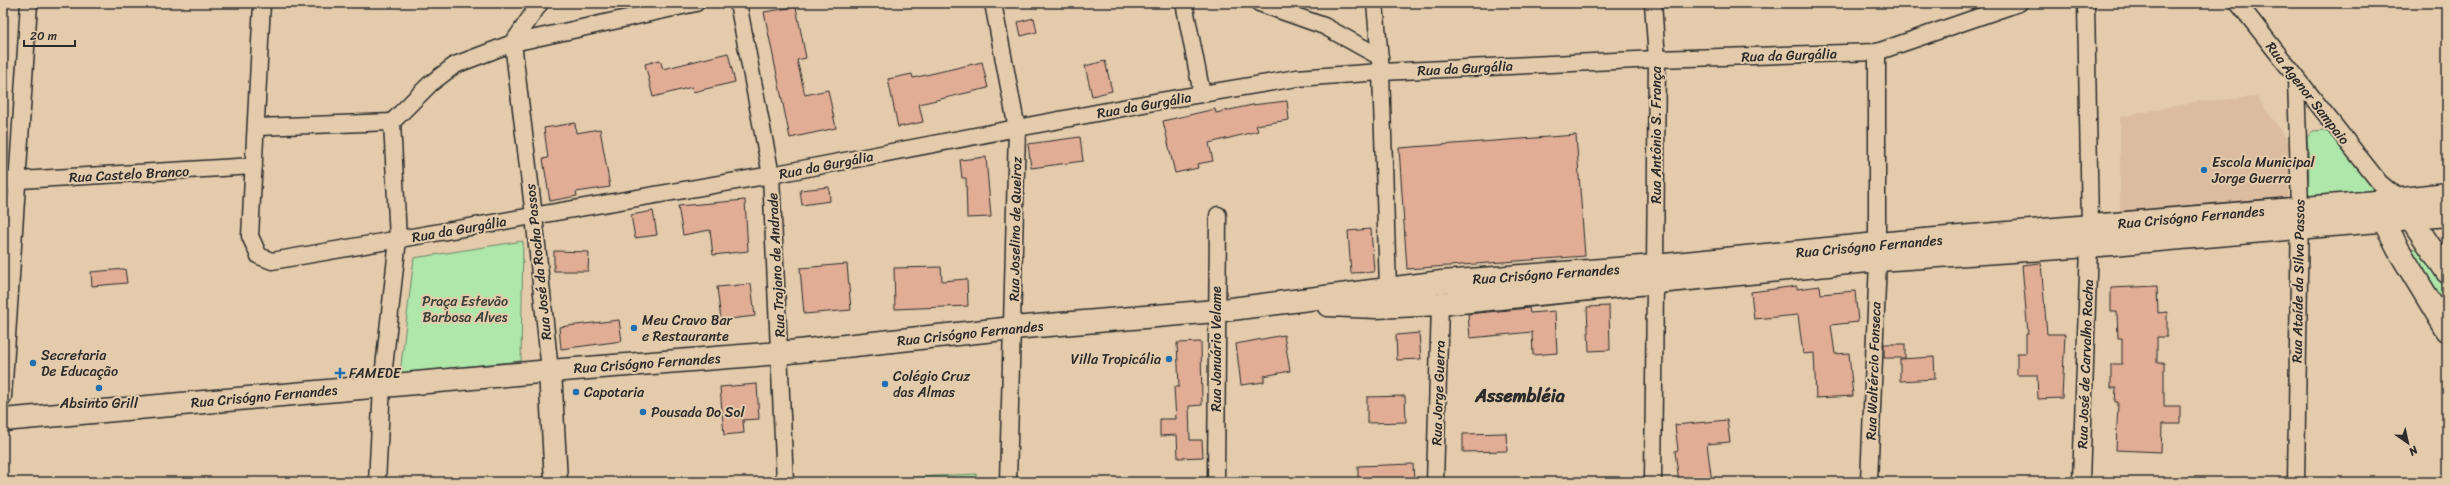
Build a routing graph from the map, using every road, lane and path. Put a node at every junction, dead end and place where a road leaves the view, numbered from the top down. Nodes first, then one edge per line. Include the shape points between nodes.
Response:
1 (29, 3) edge
2 (262, 3) edge
3 (540, 3) edge
4 (696, 3) edge
5 (738, 3) edge
6 (993, 3) edge
7 (1184, 3) edge
8 (1259, 3) edge
9 (1376, 3) edge
10 (1653, 3) edge
11 (2019, 3) edge
12 (2086, 3) edge
13 (2238, 3) edge
14 (512, 43) junction
15 (1877, 52) junction
16 (1657, 59) junction
17 (1380, 64) junction
18 (2296, 79) junction
19 (1202, 94) junction
20 (392, 122) junction
21 (256, 127) junction
22 (1017, 129) junction
23 (254, 166) junction
24 (771, 175) junction
25 (11, 181) edge
26 (2447, 194) edge
27 (2398, 198) junction
28 (2379, 202) junction
29 (1218, 215) dead end
30 (2447, 215) edge
31 (534, 216) junction
32 (2300, 218) junction
33 (2411, 219) junction
34 (2090, 236) junction
35 (398, 239) junction
36 (1877, 252) junction
37 (2447, 272) edge
38 (1655, 275) junction
39 (1388, 288) junction
40 (1291, 301) junction
41 (1440, 304) junction
42 (1216, 311) junction
43 (1013, 328) junction
44 (2447, 330) edge
45 (780, 353) junction
46 (550, 371) junction
47 (382, 386) junction
48 (3, 397) edge
49 (3, 420) edge
50 (377, 482) edge
51 (556, 482) edge
52 (785, 482) edge
53 (1008, 482) edge
54 (1216, 482) edge
55 (1436, 482) edge
56 (1653, 482) edge
57 (1869, 482) edge
58 (2081, 482) edge
59 (2296, 482) edge

1 - 25 street
2 - 21 street
3 - 14 street
4 - 14 street
5 - 24 street, Rua Trajano de Andrade
6 - 22 street, Rua Joselino de Queiroz
7 - 19 street
8 - 17 street via 1324,26
9 - 17 street
10 - 16 street, Rua Antônio S. França
11 - 15 street, Rua da Gurgália
12 - 34 street, Rua José de Carvalho Rocha
13 - 18 street, Rua Agenor Sampaio
14 - 20 street via 455,65 430,84
14 - 31 street, Rua José da Rocha Passos
15 - 16 street, Rua da Gurgália
15 - 36 street, Rua Waltércio Fonseca
16 - 17 street, Rua da Gurgália
16 - 38 street, Rua Antônio S. França
17 - 19 street, Rua da Gurgália
17 - 39 street
18 - 28 street, Rua Agenor Sampaio
18 - 32 street, Rua Ataíde da Silva Passos
19 - 22 street, Rua da Gurgália
20 - 21 street
20 - 35 street
21 - 23 street
22 - 24 street, Rua da Gurgália
22 - 43 street, Rua Joselino de Queiroz
23 - 25 street, Rua Castelo Branco
23 - 35 street, Rua da Gurgália via 250,236 259,256 272,261
24 - 31 street, Rua da Gurgália
24 - 45 street, Rua Trajano de Andrade
25 - 48 street
26 - 27 street, Rua Crisógno Fernandes
27 - 28 street, Rua Crisógno Fernandes
27 - 33 street
28 - 32 street, Rua Crisógno Fernandes
28 - 33 street, Rua Crisógno Fernandes
28 - 44 street, Rua Agenor Sampaio via 2398,249
29 - 42 street, Rua Januário Velame
30 - 33 street, Rua Crisógno Fernandes
31 - 35 street, Rua da Gurgália
31 - 46 street, Rua José da Rocha Passos
32 - 34 street, Rua Crisógno Fernandes
32 - 59 street, Rua Ataíde da Silva Passos
33 - 37 street
34 - 36 street, Rua Crisógno Fernandes
34 - 58 street, Rua José de Carvalho Rocha
35 - 47 street
36 - 38 street, Rua Crisógno Fernandes
36 - 57 street, Rua Waltércio Fonseca
38 - 39 street, Rua Crisógno Fernandes
38 - 41 street, Rua Crisógno Fernandes
38 - 56 street, Rua Antônio S. França
39 - 40 street, Rua Crisógno Fernandes
40 - 41 street, Rua Crisógno Fernandes via 1348,307
40 - 42 street, Rua Crisógno Fernandes
41 - 55 street, Rua Jorge Guerra
42 - 43 street, Rua Crisógno Fernandes
42 - 54 street, Rua Januário Velame
43 - 45 street, Rua Crisógno Fernandes
43 - 53 street, Rua Joselino de Queiroz
45 - 46 street, Rua Crisógno Fernandes
45 - 52 street, Rua Trajano de Andrade
46 - 47 street, Rua Crisógno Fernandes
46 - 51 street, Rua José da Rocha Passos
47 - 49 street, Rua Crisógno Fernandes
47 - 50 street

